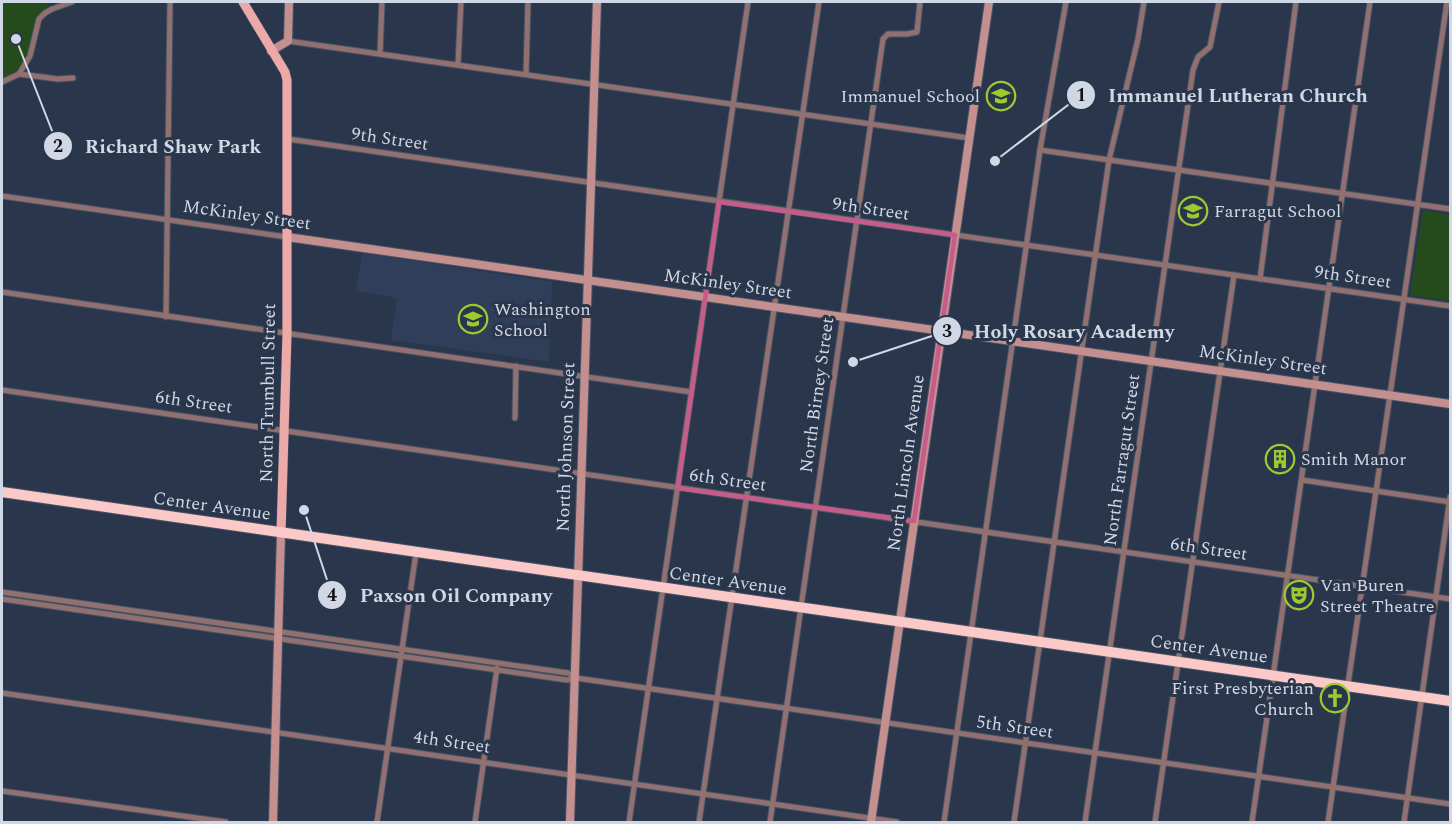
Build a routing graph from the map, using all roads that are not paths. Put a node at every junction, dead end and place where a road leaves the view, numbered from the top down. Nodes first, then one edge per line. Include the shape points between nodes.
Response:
1 (72, 2) edge
2 (170, 2) edge
3 (243, 2) edge
4 (289, 2) edge
5 (382, 2) edge
6 (461, 2) edge
7 (528, 2) edge
8 (597, 2) edge
9 (748, 2) edge
10 (819, 2) edge
11 (920, 2) edge
12 (989, 2) edge
13 (1066, 2) edge
14 (1144, 2) edge
15 (1219, 2) edge
16 (1296, 2) edge
17 (1370, 2) edge
18 (1446, 2) edge
19 (288, 41) junction
20 (271, 51) junction
21 (380, 54) junction
22 (458, 64) junction
23 (19, 74) junction
24 (526, 74) junction
25 (73, 78) dead end
26 (2, 82) edge
27 (594, 84) junction
28 (734, 105) junction
29 (803, 114) junction
30 (871, 125) junction
31 (969, 138) junction
32 (288, 139) junction
33 (1040, 150) junction
34 (1109, 160) junction
35 (1179, 170) junction
36 (592, 183) junction
37 (1274, 183) junction
38 (1342, 193) junction
39 (2, 196) edge
40 (719, 201) junction
41 (1417, 204) junction
42 (1450, 209) edge
43 (788, 212) junction
44 (168, 220) junction
45 (857, 222) junction
46 (955, 235) junction
47 (287, 237) junction
48 (1027, 245) junction
49 (1096, 255) junction
50 (1164, 266) junction
51 (1234, 275) junction
52 (1260, 279) junction
53 (588, 281) junction
54 (1329, 289) junction
55 (2, 292) edge
56 (705, 297) junction
57 (1404, 299) junction
58 (1450, 306) edge
59 (774, 307) junction
60 (166, 317) junction
61 (843, 317) junction
62 (941, 331) junction
63 (287, 334) junction
64 (1013, 342) junction
65 (1082, 351) junction
66 (1151, 361) junction
67 (516, 366) junction
68 (1220, 371) junction
69 (584, 376) junction
70 (1316, 384) junction
71 (2, 390) edge
72 (692, 392) junction
73 (1390, 395) junction
74 (1450, 404) edge
75 (514, 418) dead end
76 (285, 430) junction
77 (582, 472) junction
78 (1302, 480) junction
79 (678, 488) junction
80 (1376, 491) junction
81 (2, 492) edge
82 (747, 498) junction
83 (1450, 500) edge
84 (816, 508) junction
85 (914, 521) junction
86 (986, 532) junction
87 (281, 533) junction
88 (1054, 542) junction
89 (416, 552) junction
90 (1124, 552) junction
91 (1192, 562) junction
92 (578, 575) junction
93 (1288, 576) junction
94 (1362, 586) junction
95 (663, 588) junction
96 (2, 592) edge
97 (1437, 597) junction
98 (732, 598) junction
99 (2, 599) edge
100 (1450, 599) edge
101 (57, 604) junction
102 (801, 608) junction
103 (900, 623) junction
104 (971, 632) junction
105 (279, 635) junction
106 (1040, 642) junction
107 (403, 650) junction
108 (1109, 651) junction
109 (402, 657) junction
110 (1179, 661) junction
111 (498, 666) junction
112 (1273, 675) junction
113 (576, 678) junction
114 (1347, 686) junction
115 (649, 688) junction
116 (2, 693) edge
117 (1421, 697) junction
118 (717, 698) junction
119 (1450, 701) edge
120 (787, 708) junction
121 (885, 723) junction
122 (276, 732) junction
123 (957, 734) junction
124 (1026, 744) junction
125 (387, 748) junction
126 (1094, 753) junction
127 (484, 762) junction
128 (1163, 763) junction
129 (571, 774) junction
130 (1259, 777) junction
131 (635, 784) junction
132 (1334, 788) junction
133 (2, 791) edge
134 (703, 793) junction
135 (1408, 798) junction
136 (772, 804) junction
137 (1450, 804) edge
138 (871, 821) edge
139 (226, 822) edge
140 (273, 822) edge
141 (377, 822) edge
142 (475, 822) edge
143 (570, 822) edge
144 (629, 822) edge
145 (699, 822) edge
146 (770, 822) edge
147 (897, 822) edge
148 (944, 822) edge
149 (1014, 822) edge
150 (1085, 822) edge
151 (1155, 822) edge
152 (1252, 822) edge
153 (1328, 822) edge
154 (1404, 822) edge

1 - 23 street via 39,19 30,56
2 - 44 street
3 - 20 main road
4 - 19 street
5 - 21 street
6 - 22 street
7 - 24 street
8 - 27 street, North Johnson Street
9 - 28 street
10 - 29 street
11 - 30 street, North Birney Street via 917,32 888,34 882,39
12 - 31 street, North Lincoln Avenue
13 - 33 street
14 - 34 street
15 - 35 street, North Farragut Street via 1210,47 1194,63
16 - 37 street
17 - 38 street
18 - 41 street
19 - 20 street
19 - 21 street
20 - 32 main road, North Trumbull Street via 287,80
21 - 22 street
22 - 24 street
23 - 25 street
23 - 26 street
24 - 27 street
27 - 28 street
27 - 36 street, North Johnson Street
28 - 29 street
28 - 40 street
29 - 30 street
29 - 43 street
30 - 31 street
30 - 45 street, North Birney Street
31 - 46 street, North Lincoln Avenue
32 - 36 street, 9th Street
32 - 47 main road, North Trumbull Street
33 - 34 street
33 - 48 street
34 - 35 street
34 - 49 street
35 - 37 street
35 - 50 street, North Farragut Street
36 - 40 street, 9th Street
36 - 53 street, North Johnson Street
37 - 38 street
37 - 52 street
38 - 41 street
38 - 54 street
39 - 44 street, McKinley Street
40 - 43 street, 9th Street
40 - 56 street
41 - 42 street
41 - 57 street
43 - 45 street, 9th Street
43 - 59 street
44 - 47 street, McKinley Street
44 - 60 street
45 - 46 street, 9th Street
45 - 61 street, North Birney Street
46 - 48 street, 9th Street
46 - 62 street, North Lincoln Avenue
47 - 53 street, McKinley Street
47 - 63 main road, North Trumbull Street
48 - 49 street, 9th Street
48 - 64 street
49 - 50 street, 9th Street
49 - 65 street
50 - 51 street, 9th Street
50 - 66 street, North Farragut Street
51 - 52 street, 9th Street
51 - 68 street
52 - 54 street, 9th Street
53 - 56 street, McKinley Street
53 - 69 street, North Johnson Street
54 - 57 street, 9th Street
54 - 70 street
55 - 60 street
56 - 59 street, McKinley Street
56 - 72 street
57 - 58 street, 9th Street
57 - 73 street
59 - 61 street, McKinley Street
59 - 82 street
60 - 63 street
61 - 62 street, McKinley Street
61 - 84 street, North Birney Street
62 - 64 street, McKinley Street
62 - 85 street, North Lincoln Avenue
63 - 67 street
63 - 76 main road, North Trumbull Street
64 - 65 street, McKinley Street
64 - 86 street
65 - 66 street, McKinley Street
65 - 88 street
66 - 68 street, McKinley Street
66 - 90 street, North Farragut Street
67 - 69 street
67 - 75 street
68 - 70 street, McKinley Street
68 - 91 street
69 - 72 street
69 - 77 street, North Johnson Street
70 - 73 street, McKinley Street
70 - 78 street
71 - 76 street, 6th Street
72 - 79 street
73 - 74 street, McKinley Street
73 - 80 street
76 - 77 street, 6th Street
76 - 87 main road, North Trumbull Street
77 - 79 street, 6th Street
77 - 92 street, North Johnson Street
78 - 80 street
78 - 93 street
79 - 82 street, 6th Street
79 - 95 street
80 - 83 street
80 - 94 street
81 - 87 highway, Center Avenue
82 - 84 street, 6th Street
82 - 98 street
83 - 97 street
84 - 85 street, 6th Street
84 - 102 street, North Birney Street
85 - 86 street, 6th Street
85 - 103 street, North Lincoln Avenue
86 - 88 street, 6th Street
86 - 104 street
87 - 89 highway, Center Avenue
87 - 105 street, North Trumbull Street
88 - 90 street, 6th Street
88 - 106 street
89 - 92 highway, Center Avenue
89 - 107 street
90 - 91 street, 6th Street
90 - 108 street, North Farragut Street
91 - 93 street, 6th Street
91 - 110 street
92 - 95 highway, Center Avenue
92 - 113 street, North Johnson Street
93 - 94 street, 6th Street
93 - 112 street
94 - 97 street, 6th Street
94 - 114 street
95 - 98 highway, Center Avenue
95 - 115 street
96 - 101 street, 5th Street
97 - 100 street, 6th Street
97 - 117 street
98 - 102 highway, Center Avenue
98 - 118 street
99 - 101 street, 5th Street
101 - 105 street, 5th Street
102 - 103 highway, Center Avenue
102 - 120 street, North Birney Street
103 - 104 highway, Center Avenue
103 - 121 street, North Lincoln Avenue
104 - 106 highway, Center Avenue
104 - 123 street
105 - 107 street, 5th Street
105 - 109 street, 5th Street
105 - 122 street, North Trumbull Street
106 - 108 highway, Center Avenue
106 - 124 street
107 - 109 street
107 - 111 street, 5th Street
108 - 110 highway, Center Avenue
108 - 126 street, North Farragut Street
109 - 111 street, 5th Street
109 - 125 street
110 - 112 highway, Center Avenue
110 - 128 street
111 - 113 street, 5th Street via 567,680
111 - 127 street
112 - 114 highway, Center Avenue
112 - 130 street
113 - 115 street, 5th Street
113 - 129 street, North Johnson Street
114 - 117 highway, Center Avenue
114 - 132 street
115 - 118 street, 5th Street
115 - 131 street
116 - 122 street, 4th Street
117 - 119 highway, Center Avenue
117 - 135 street
118 - 120 street, 5th Street
118 - 134 street
120 - 121 street, 5th Street
120 - 136 street, North Birney Street
121 - 123 street, 5th Street
121 - 138 street, North Lincoln Avenue
122 - 125 street, 4th Street
122 - 140 street, North Trumbull Street
123 - 124 street, 5th Street
123 - 148 street
124 - 126 street, 5th Street
124 - 149 street
125 - 127 street, 4th Street
125 - 141 street
126 - 128 street, 5th Street
126 - 150 street, North Farragut Street
127 - 129 street, 4th Street
127 - 142 street
128 - 130 street, 5th Street
128 - 151 street
129 - 131 street, 4th Street
129 - 143 street, North Johnson Street
130 - 132 street, 5th Street
130 - 152 street
131 - 134 street, 4th Street
131 - 144 street
132 - 135 street, 5th Street
132 - 153 street
133 - 139 street
134 - 136 street, 4th Street
134 - 145 street
135 - 137 street, 5th Street
135 - 154 street
136 - 138 street, 4th Street
136 - 146 street, North Birney Street
138 - 147 street, 4th Street

